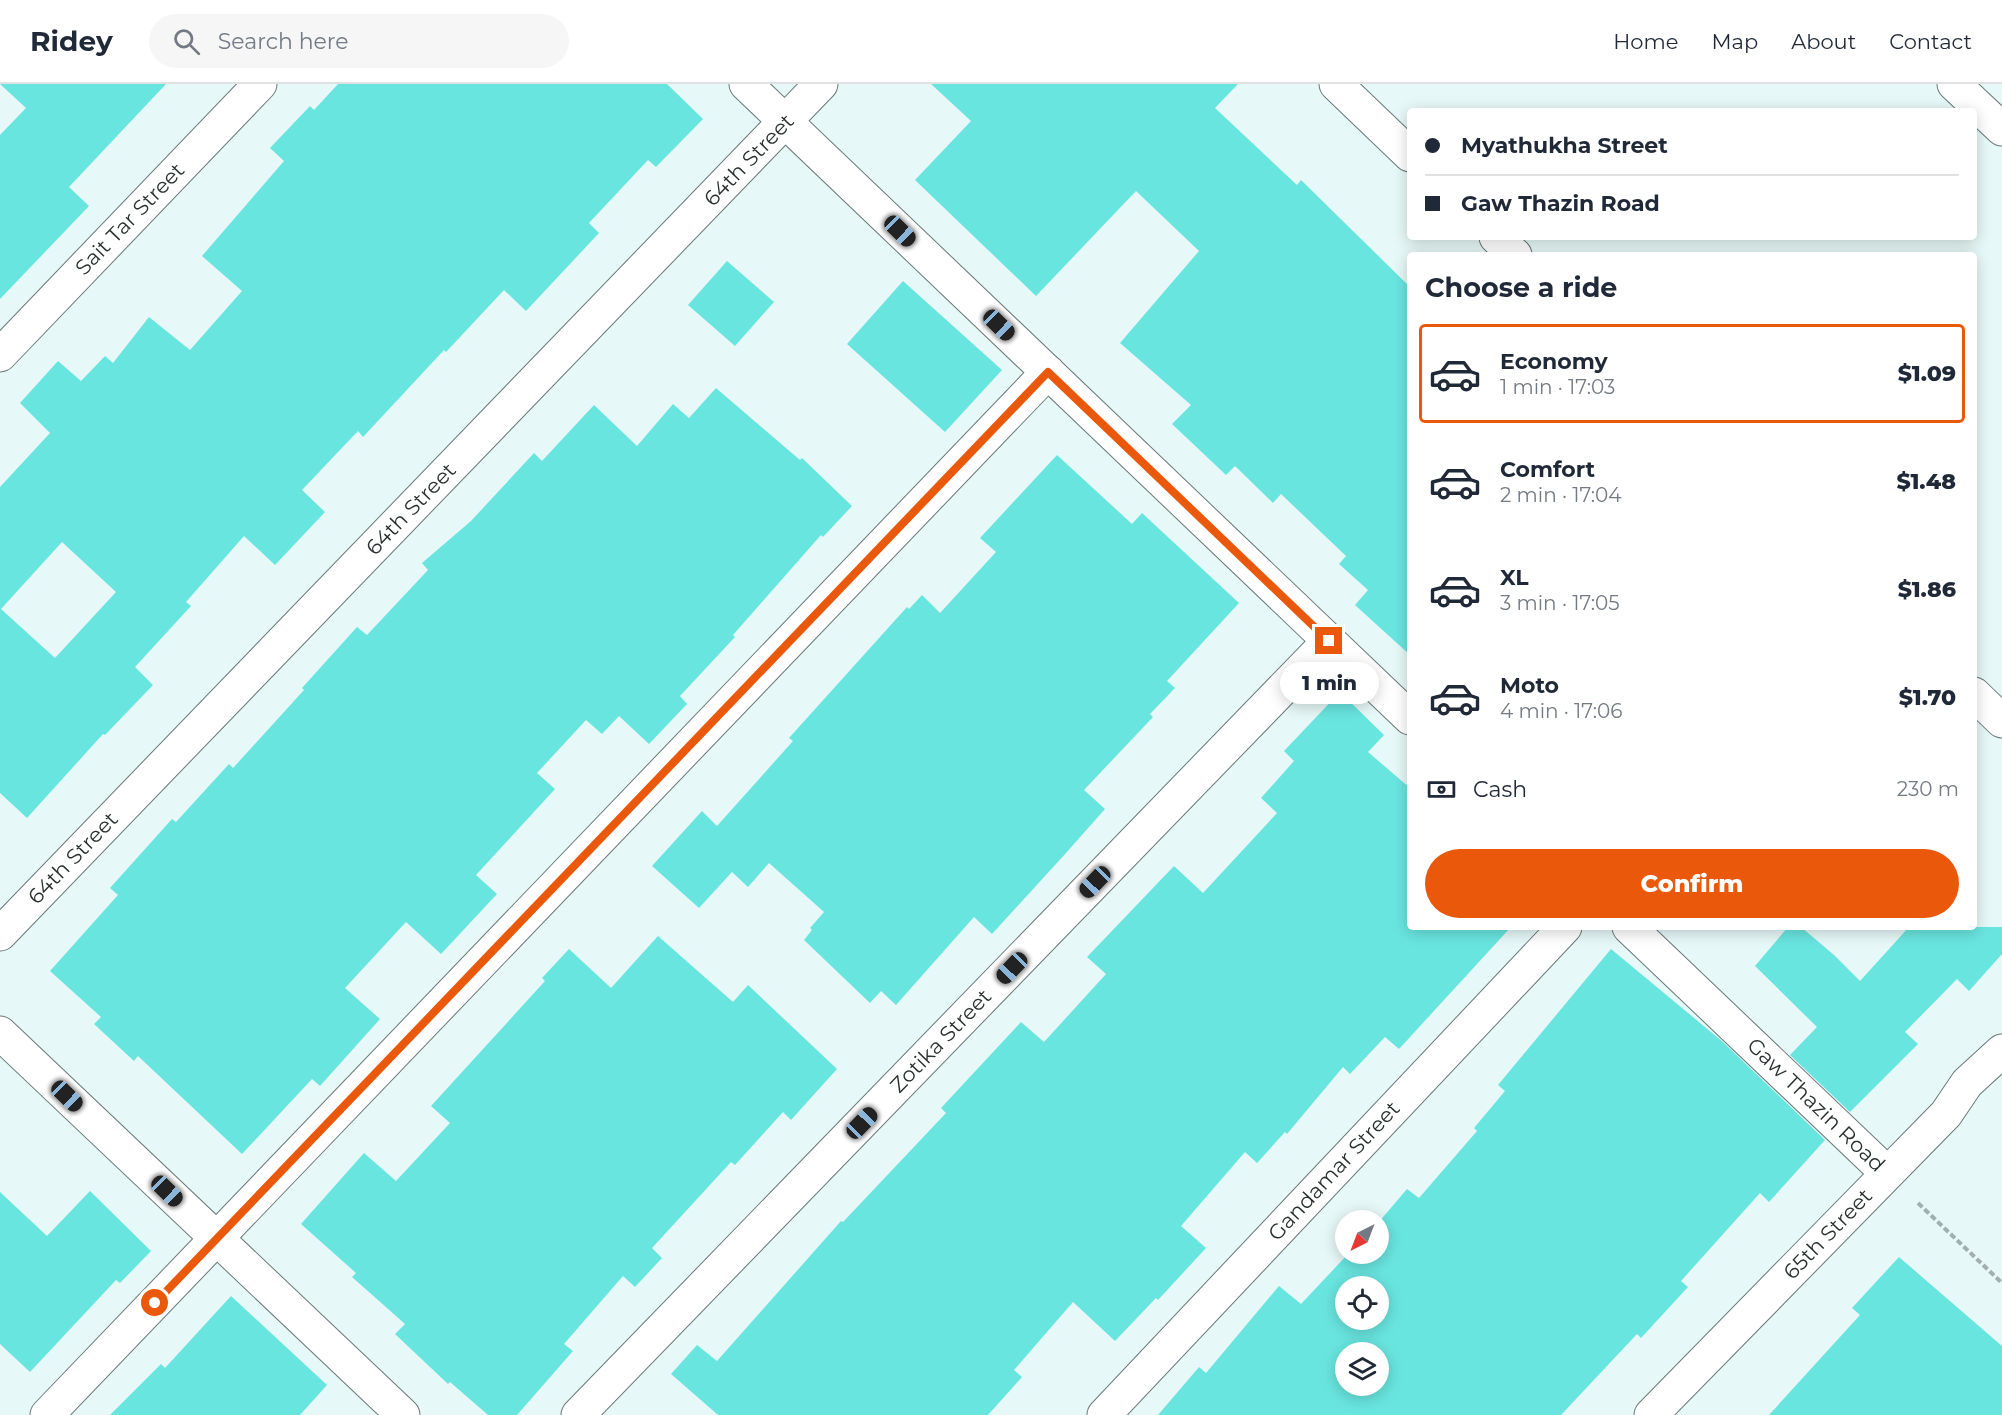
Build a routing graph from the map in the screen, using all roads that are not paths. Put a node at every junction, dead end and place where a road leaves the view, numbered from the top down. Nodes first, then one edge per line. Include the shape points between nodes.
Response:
1 (260, 84) edge
2 (746, 84) edge
3 (821, 84) edge
4 (1336, 84) edge
5 (1954, 84) edge
6 (786, 122) junction
7 (2002, 129) edge
8 (1407, 151) edge
9 (1499, 240) edge
10 (1512, 252) edge
11 (0, 355) edge
12 (1048, 372) junction
13 (1329, 641) junction
14 (1977, 697) edge
15 (1407, 715) edge
16 (2002, 721) edge
17 (1562, 930) edge
18 (1632, 930) edge
19 (0, 934) edge
20 (0, 1033) edge
21 (2002, 1051) edge
22 (1887, 1173) junction
23 (217, 1239) junction
24 (47, 1415) edge
25 (403, 1415) edge
26 (578, 1415) edge
27 (1104, 1415) edge
28 (1651, 1415) edge

1 - 11 street, Sait Tar Street
2 - 6 street
3 - 6 street, 64th Street
4 - 8 street
5 - 7 street
6 - 12 street
6 - 19 street, 64th Street
9 - 10 street
12 - 13 street
12 - 23 street
13 - 15 street
13 - 26 street, Zotika Street
14 - 16 street
17 - 27 street, Gandamar Street
18 - 22 street, Gaw Thazin Road
20 - 23 street
21 - 22 street, 65th Street via 1967,1083 1946,1113
22 - 28 street, 65th Street
23 - 24 street
23 - 25 street

